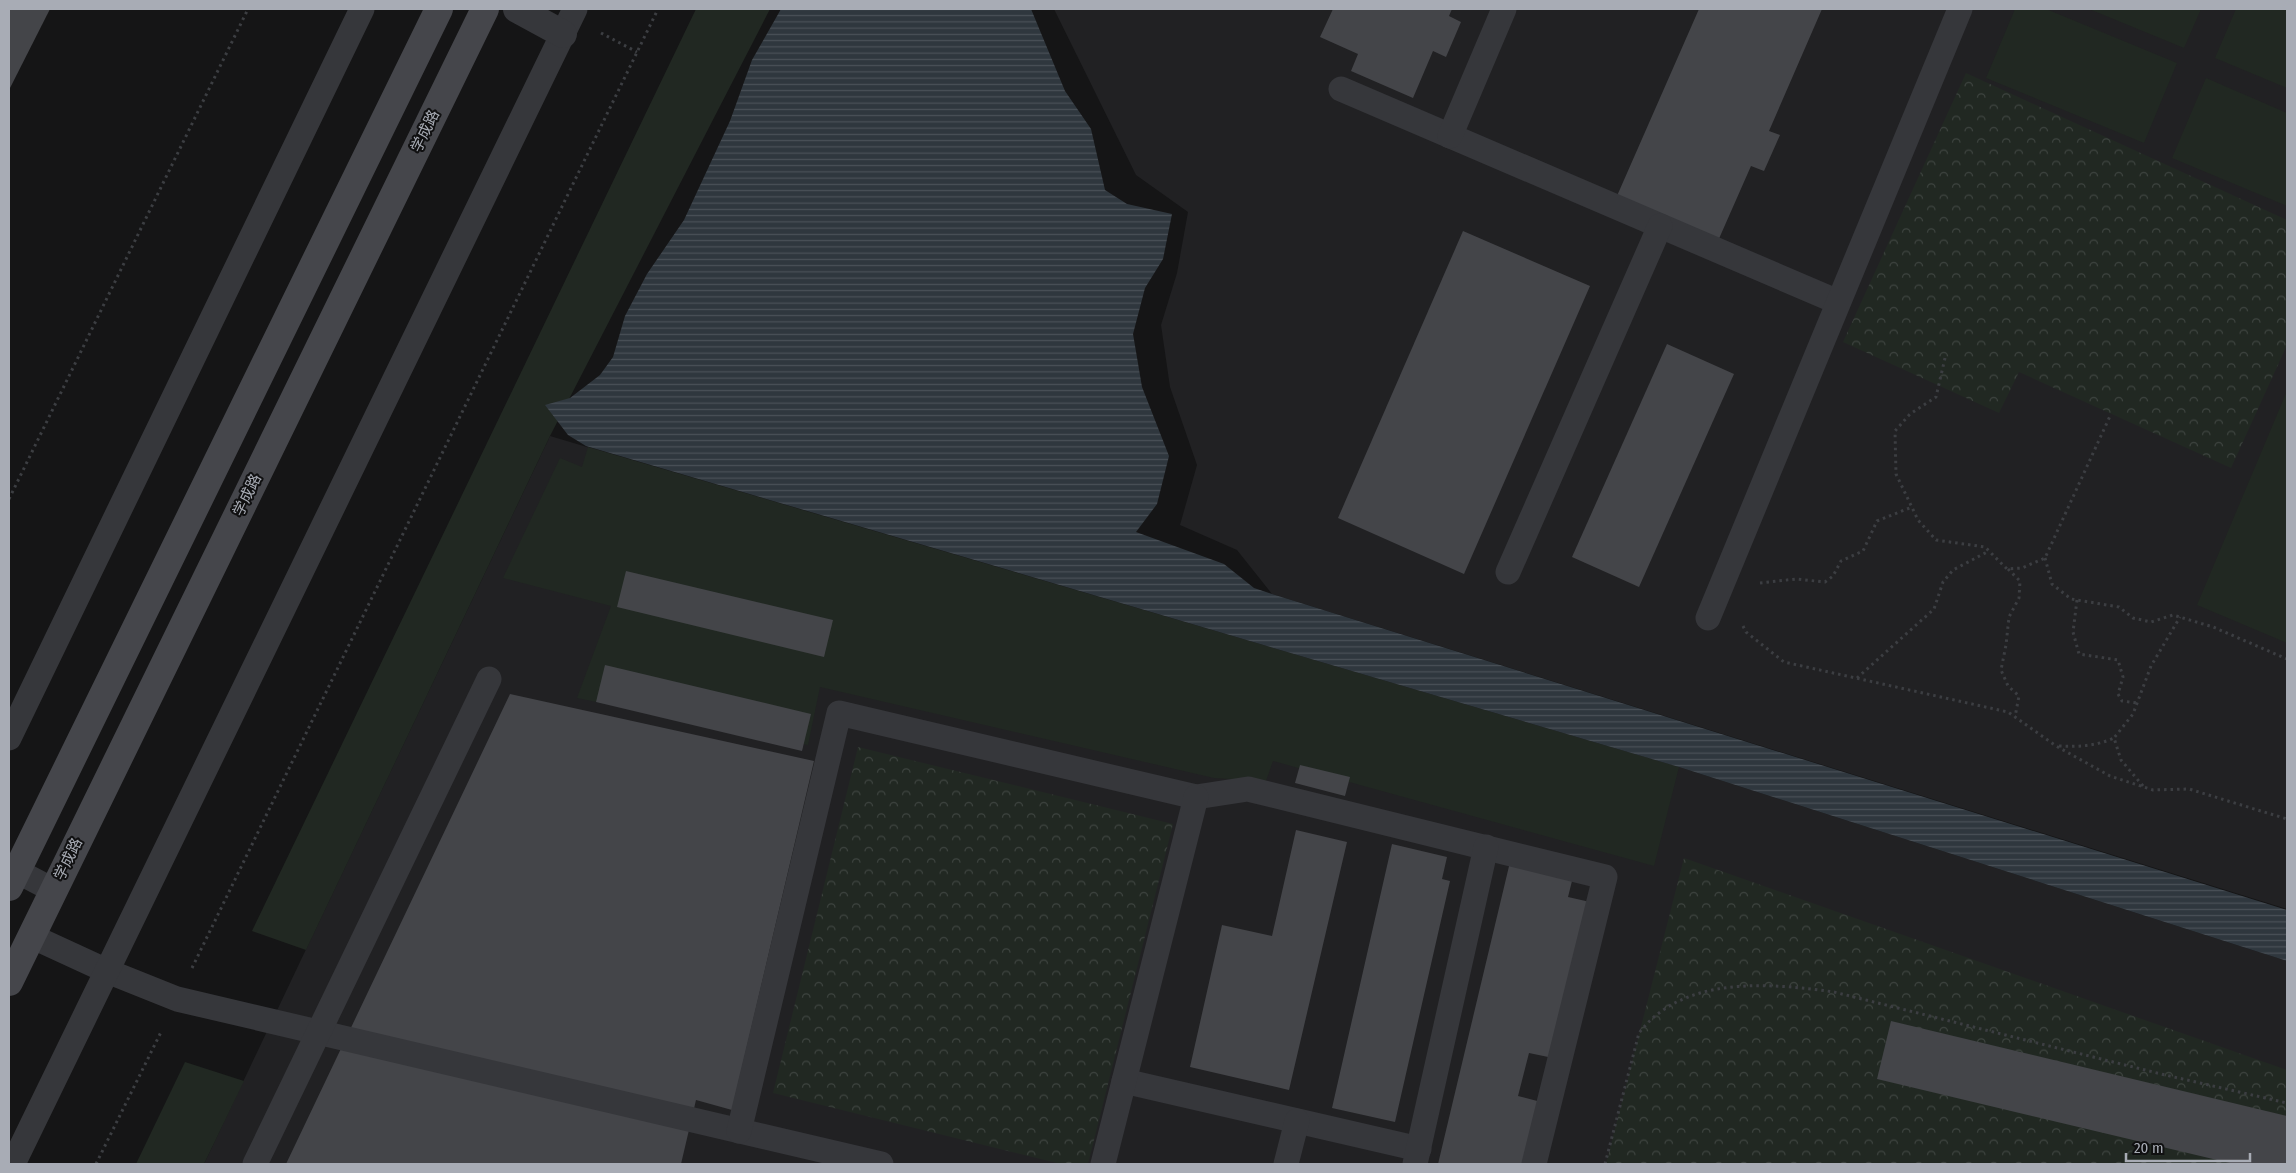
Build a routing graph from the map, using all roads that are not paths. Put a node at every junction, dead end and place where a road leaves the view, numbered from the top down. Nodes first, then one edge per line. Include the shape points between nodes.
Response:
1 (362, 9) edge
2 (440, 9) edge
3 (485, 9) edge
4 (518, 9) edge
5 (575, 9) edge
6 (1504, 9) edge
7 (1960, 9) edge
8 (563, 34) junction
9 (1341, 89) dead end
10 (1450, 136) junction
11 (1660, 226) junction
12 (1838, 302) junction
13 (1508, 572) dead end
14 (1708, 618) dead end
15 (489, 680) dead end
16 (9, 738) edge
17 (1196, 798) junction
18 (1486, 847) junction
19 (11, 875) edge
20 (53, 890) junction
21 (31, 936) junction
22 (107, 971) junction
23 (9, 982) edge
24 (319, 1033) junction
25 (1124, 1080) junction
26 (1297, 1120) junction
27 (739, 1131) junction
28 (1417, 1156) edge
29 (13, 1164) edge
30 (256, 1164) edge
31 (881, 1164) edge
32 (1103, 1164) edge
33 (1286, 1164) edge
34 (1534, 1164) edge

1 - 16 lane
2 - 19 main road
3 - 20 main road, 学成路
4 - 8 street
5 - 8 lane
6 - 10 lane
7 - 12 lane
8 - 22 lane
9 - 10 lane
10 - 11 lane
11 - 12 lane
11 - 13 lane
12 - 14 lane
15 - 24 lane
17 - 18 lane via 1248,789
17 - 25 lane
17 - 27 lane via 839,713
18 - 28 lane
18 - 34 lane via 1605,877
19 - 20 lane
20 - 21 main road, 学成路
21 - 22 lane
21 - 23 main road, 学成路
22 - 24 lane via 177,999
22 - 29 lane
24 - 27 lane
24 - 30 lane
25 - 26 lane
25 - 32 lane
26 - 28 lane
26 - 33 lane
27 - 31 lane

